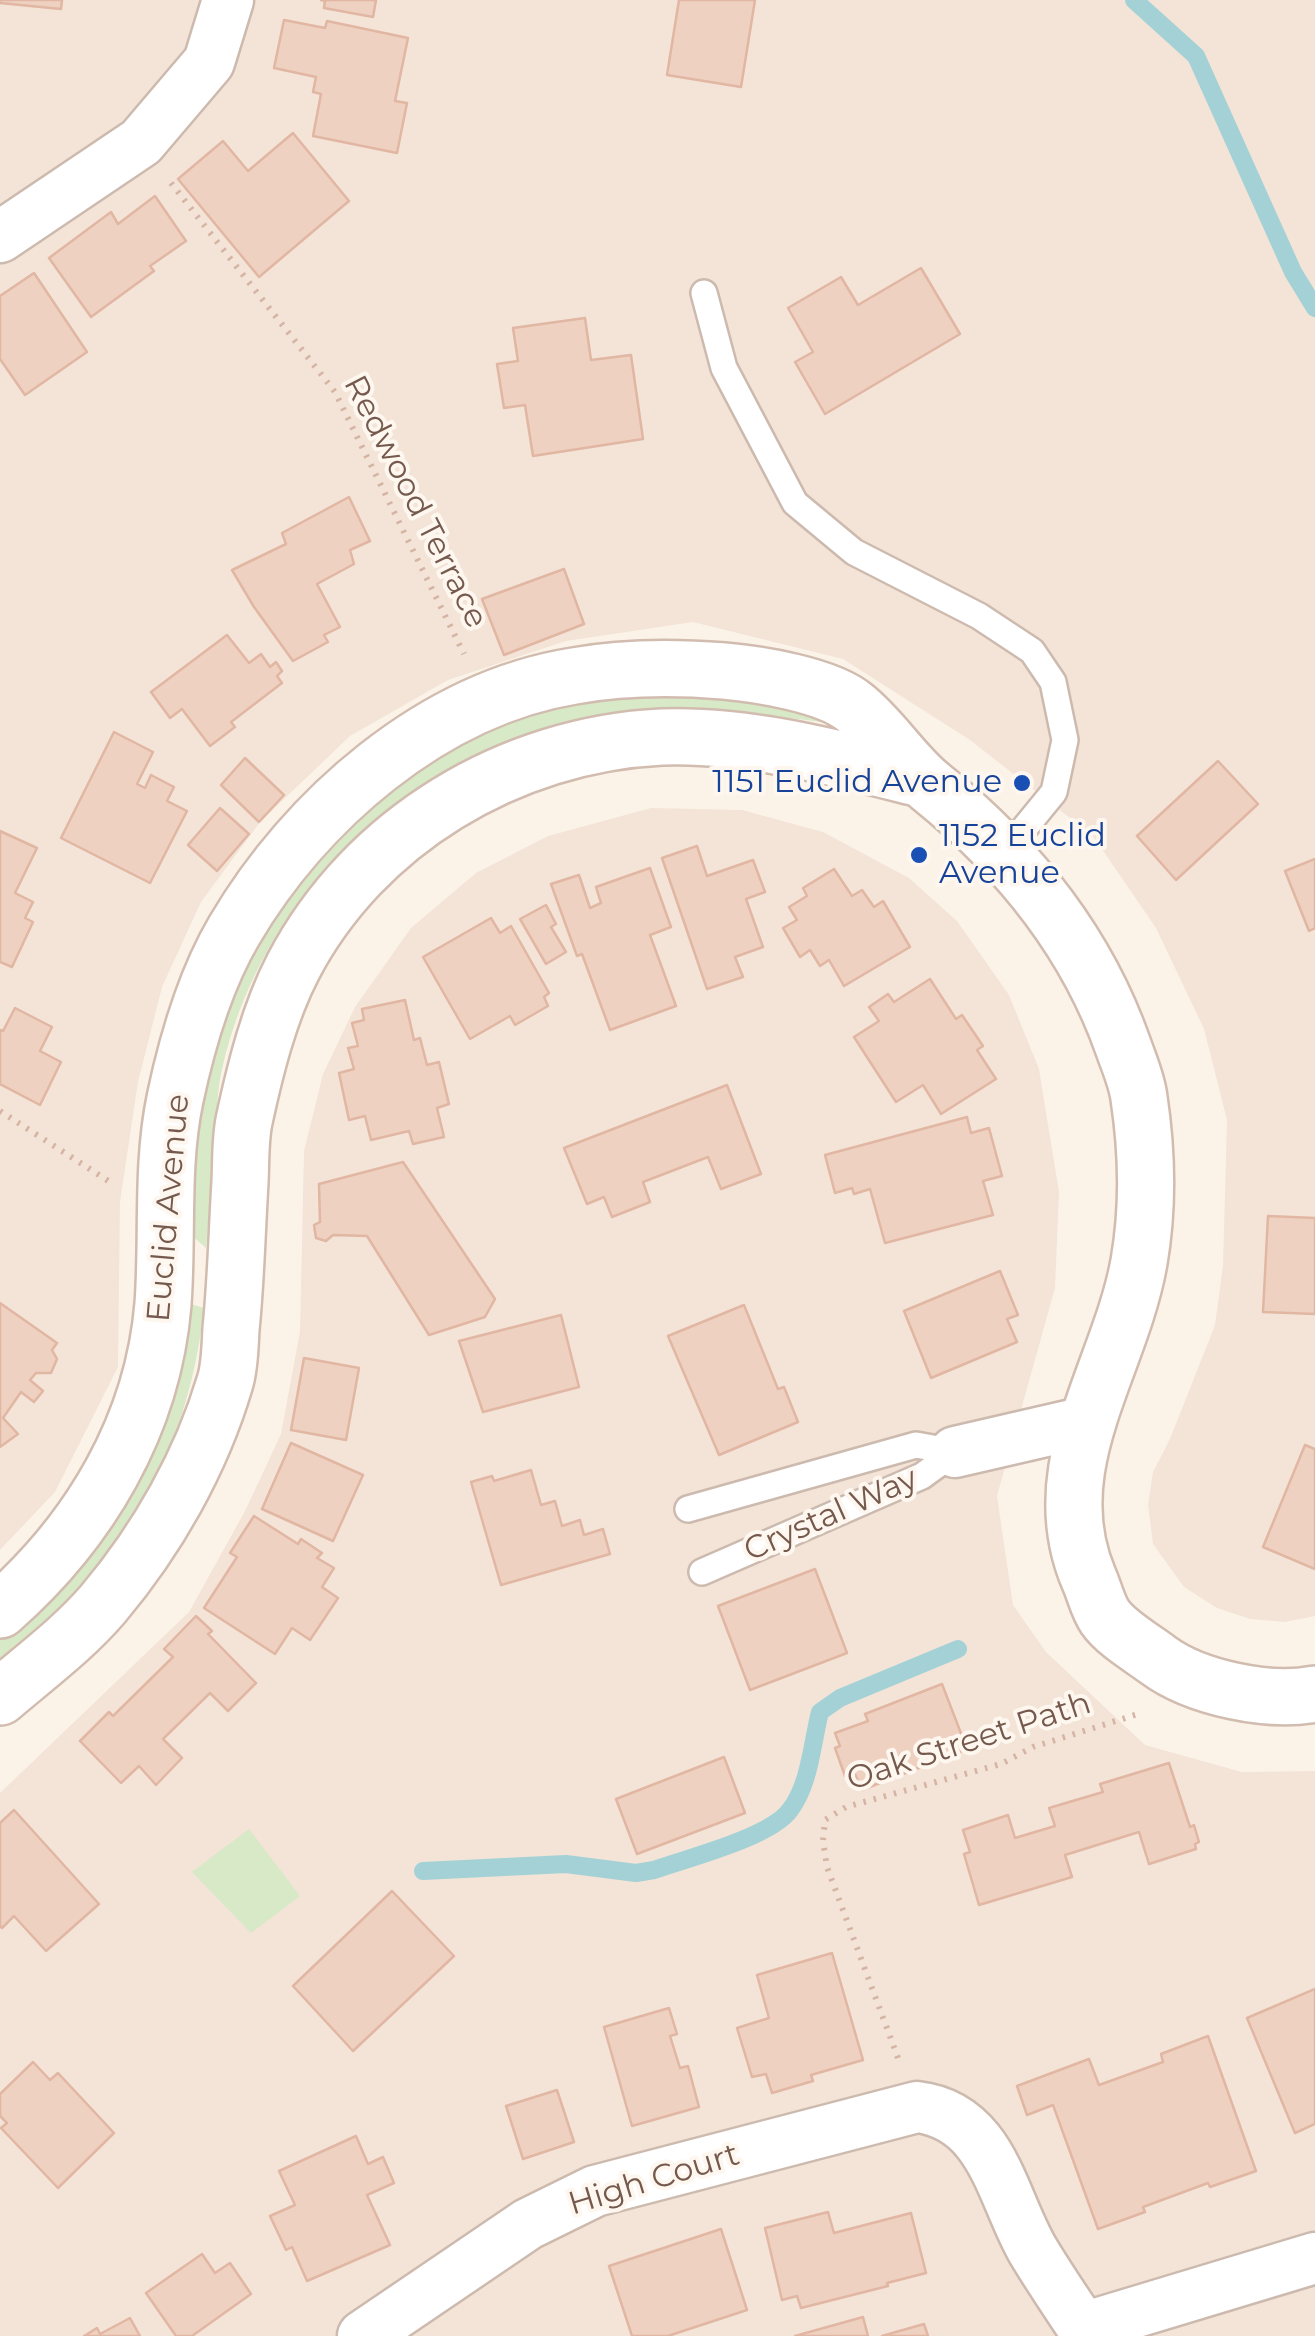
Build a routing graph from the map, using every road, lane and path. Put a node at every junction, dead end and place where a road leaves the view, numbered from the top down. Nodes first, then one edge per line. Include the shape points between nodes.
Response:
1 (228, 0) edge
2 (141, 142) junction
3 (0, 237) edge
4 (704, 293) dead end
5 (487, 702) junction
6 (920, 779) junction
7 (1005, 852) junction
8 (0, 1111) edge
9 (164, 1218) junction
10 (1086, 1422) junction
11 (956, 1452) junction
12 (688, 1509) dead end
13 (702, 1572) dead end
14 (0, 1610) edge
15 (1167, 1666) junction
16 (1315, 1694) edge
17 (0, 1696) edge
18 (917, 2107) junction
19 (1315, 2258) edge
20 (1084, 2332) edge
21 (363, 2336) edge

1 - 2 street via 209,62
2 - 3 street
2 - 5 path, Redwood Terrace via 335,392
4 - 7 lane via 724,368 795,503 854,552 979,616 1032,652 1054,682 1065,740 1054,792
5 - 6 street, Euclid Avenue via 570,676 666,666 772,675 851,703
5 - 9 street, Euclid Avenue via 373,768 282,861 232,934 196,1016 173,1106
6 - 7 street, Euclid Avenue
6 - 17 street, Euclid Avenue via 742,742 662,738 581,748 508,770 392,843 337,898 292,968 263,1045 243,1125 226,1378 197,1458 159,1527 102,1604
7 - 10 street, Euclid Avenue via 1073,940 1110,1010 1139,1093 1146,1182 1140,1260 1121,1333
8 - 9 path
9 - 14 street, Euclid Avenue via 158,1341 133,1431 104,1491 61,1551
10 - 11 street, Crystal Way
10 - 15 street, Euclid Avenue via 1073,1509 1083,1566 1106,1619
11 - 12 lane, Crystal Way via 916,1445
11 - 13 lane, Crystal Way via 922,1476
15 - 16 street, Euclid Avenue via 1214,1687 1294,1698
15 - 18 path, Oak Street Path via 1138,1714 1001,1764 846,1807 825,1820 827,1867
18 - 20 street via 953,2117 983,2145 1032,2248
18 - 21 street, High Court via 595,2191 528,2224
19 - 20 street

